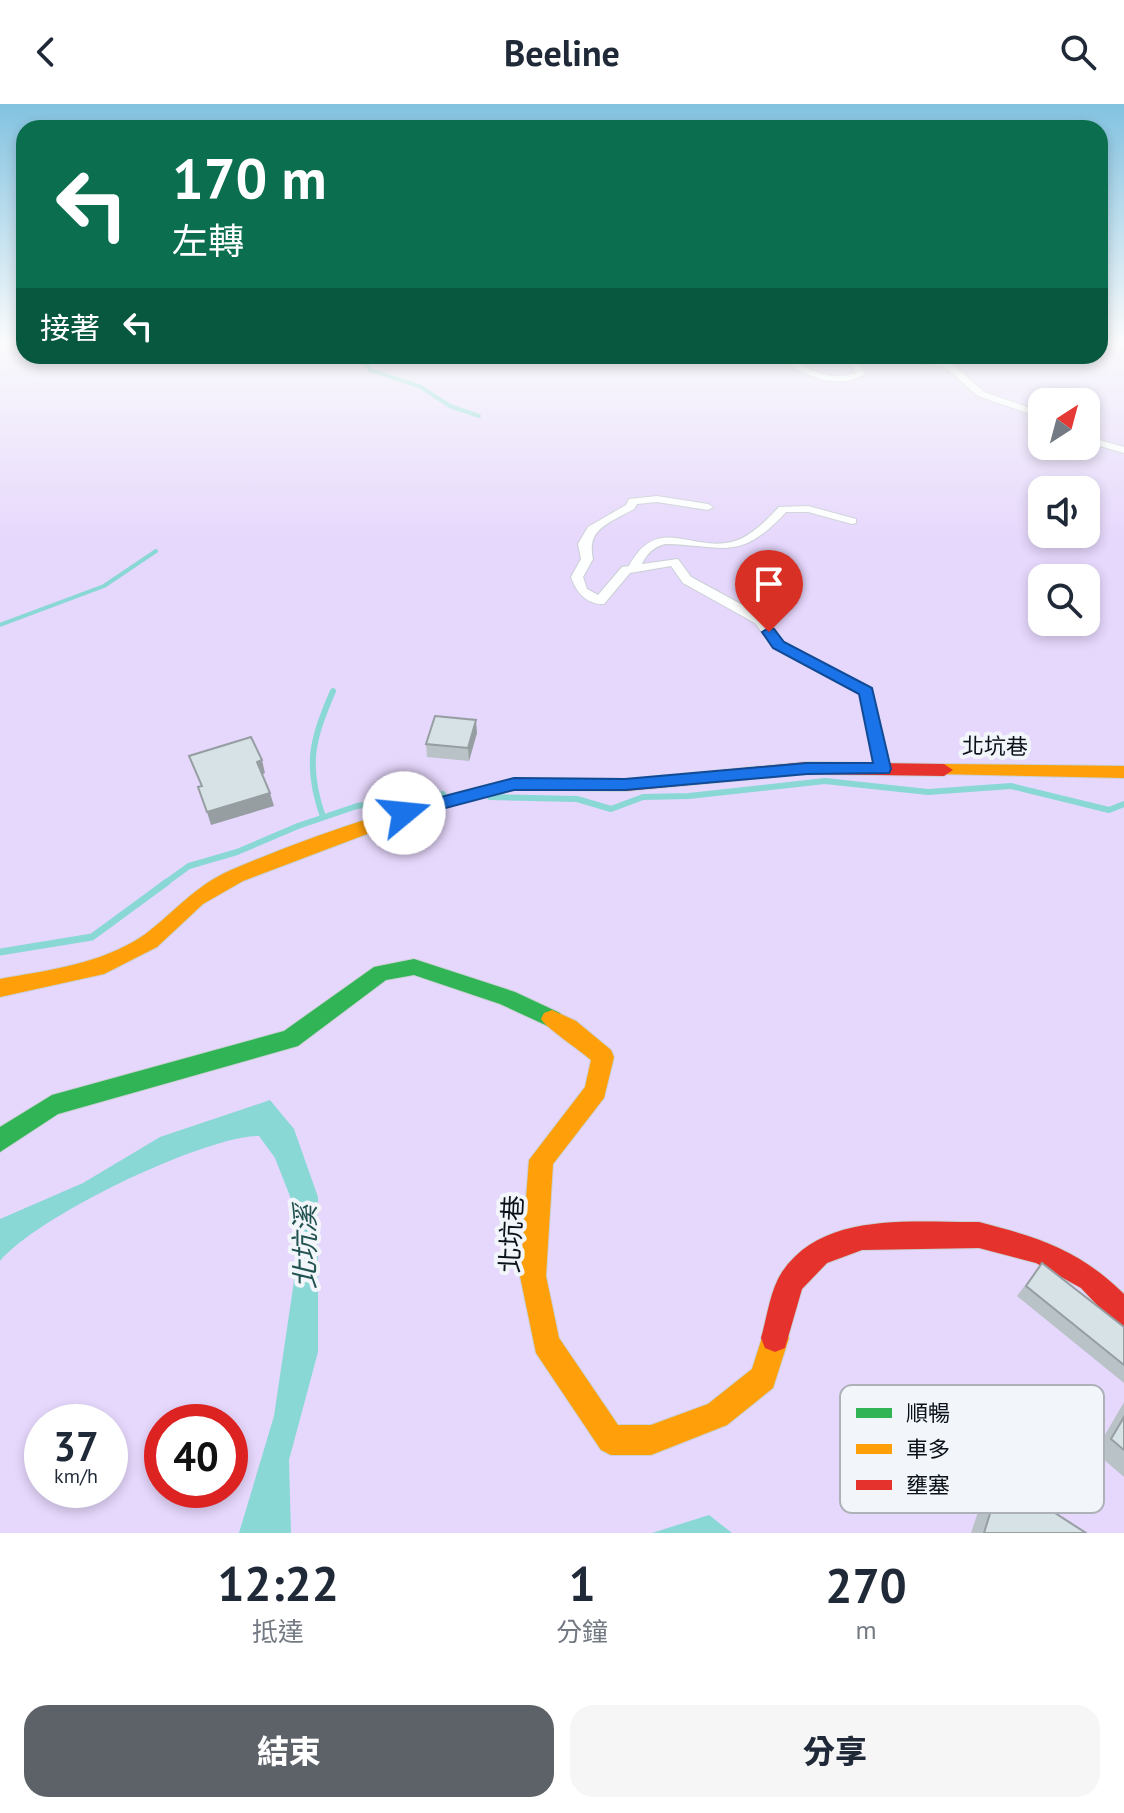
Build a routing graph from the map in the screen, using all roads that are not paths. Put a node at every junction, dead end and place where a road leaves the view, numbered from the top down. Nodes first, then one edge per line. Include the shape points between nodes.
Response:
1 (1100, 443) edge
2 (1124, 450) edge
3 (708, 507) dead end
4 (852, 521) dead end
5 (633, 569) junction
6 (883, 769) junction
7 (1124, 772) edge
8 (0, 988) edge
9 (0, 1141) edge
10 (1124, 1313) edge

1 - 2 street
3 - 5 street via 633,501 592,529 584,544 587,559 577,577 582,591 600,601 626,570
4 - 5 street via 808,509 783,509 741,544 666,539 650,545
5 - 6 street via 674,562 687,580 760,620 779,645 867,692
6 - 7 street, 北坑巷
6 - 8 street, 北坑巷 via 807,768 625,785 514,784 429,804 236,876 196,899 150,941 97,968
9 - 10 street, 北坑巷 via 52,1105 290,1039 381,973 414,967 507,998 568,1027 603,1057 596,1091 541,1160 533,1276 546,1343 611,1440 651,1440 717,1415 763,1378 791,1282 818,1254 862,1237 979,1235 1041,1251 1090,1279

